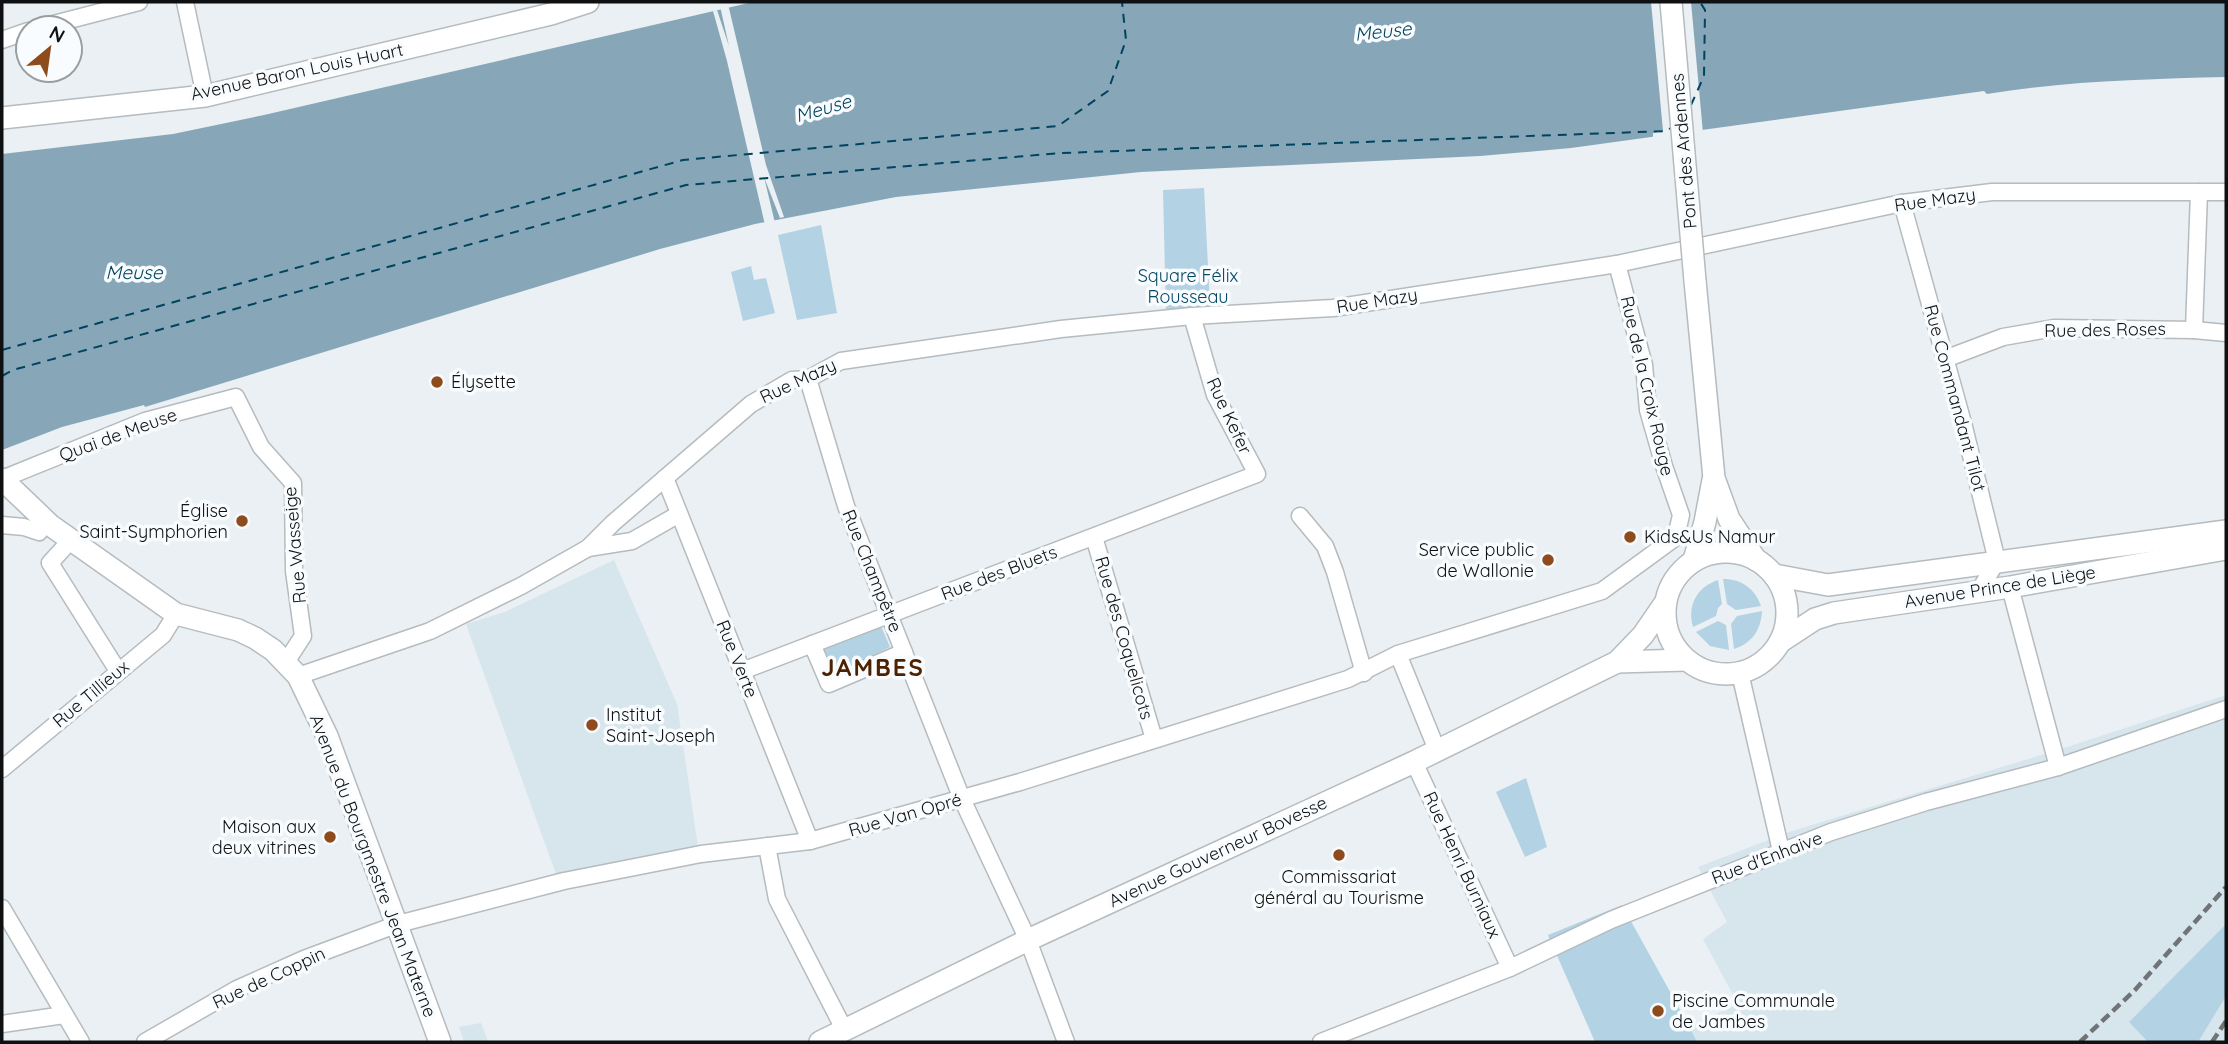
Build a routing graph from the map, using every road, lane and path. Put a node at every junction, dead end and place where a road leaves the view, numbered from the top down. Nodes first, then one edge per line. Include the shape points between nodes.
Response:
1 (139, 2) edge
2 (184, 2) edge
3 (588, 2) edge
4 (1671, 2) edge
5 (84, 16) edge
6 (205, 96) junction
7 (2, 117) edge
8 (2199, 192) junction
9 (2226, 192) edge
10 (1902, 203) junction
11 (1616, 264) junction
12 (1192, 316) junction
13 (2194, 330) junction
14 (2226, 333) edge
15 (1945, 359) junction
16 (808, 379) junction
17 (236, 397) joint
18 (1257, 474) joint
19 (665, 478) junction
20 (1714, 478) junction
21 (2, 479) edge
22 (679, 514) junction
23 (1300, 516) dead end
24 (46, 522) junction
25 (2, 525) edge
26 (2226, 531) edge
27 (1094, 537) junction
28 (70, 541) junction
29 (588, 548) junction
30 (2226, 549) edge
31 (1756, 560) junction
32 (1694, 561) junction
33 (1997, 561) junction
34 (1774, 575) junction
35 (2010, 587) junction
36 (1979, 591) junction
37 (1665, 603) junction
38 (176, 614) junction
39 (889, 615) junction
40 (1780, 642) junction
41 (811, 645) junction
42 (904, 652) junction
43 (1398, 654) junction
44 (1686, 660) junction
45 (1617, 662) junction
46 (292, 669) junction
47 (118, 671) junction
48 (742, 671) junction
49 (1364, 673) junction
50 (1740, 673) junction
51 (2226, 709) edge
52 (1153, 740) junction
53 (1437, 750) junction
54 (1414, 762) junction
55 (2058, 767) junction
56 (2, 769) edge
57 (962, 799) junction
58 (810, 841) junction
59 (767, 846) junction
60 (1781, 851) junction
61 (2, 908) edge
62 (398, 924) junction
63 (1028, 940) junction
64 (1510, 968) junction
65 (64, 1015) junction
66 (2, 1024) edge
67 (845, 1031) junction
68 (81, 1042) edge
69 (145, 1042) edge
70 (440, 1042) edge
71 (820, 1042) edge
72 (1066, 1042) edge
73 (1321, 1042) edge

1 - 5 street
2 - 6 street
3 - 6 main road, Avenue Baron Louis Huart
4 - 20 main road, Pont des Ardennes, bridge
6 - 7 main road, Avenue Baron Louis Huart
8 - 9 street, Rue Mazy
8 - 10 street, Rue Mazy via 1992,192
8 - 13 street
10 - 11 street, Rue Mazy
10 - 15 street, Rue Commandant Tilot
11 - 12 street, Rue Mazy via 1333,308
11 - 43 street, Rue de la Croix Rouge via 1644,365 1648,410 1681,515 1676,537 1602,591
12 - 16 street, Rue Mazy via 868,356 841,361
12 - 18 street, Rue Kefer via 1215,395
13 - 14 street, Rue des Roses
13 - 15 street, Rue des Roses via 2054,328 2003,337
15 - 33 street, Rue Commandant Tilot
16 - 19 street, Rue Mazy via 792,380 751,404
16 - 39 street, Rue Champêtre via 846,506
17 - 21 street, Quai de Meuse via 145,421
17 - 46 street, Rue Wasseige via 261,447 293,483 294,571 303,636
18 - 27 street, Rue des Bluets
19 - 22 street, Rue Verte
19 - 29 street, Rue Mazy
20 - 31 main road via 1729,519
20 - 32 main road
21 - 24 main road, Avenue du Bourgmestre Jean Materne
22 - 29 street, Rue Mazy via 632,541
22 - 48 street, Rue Verte
23 - 49 street via 1325,546
24 - 25 street via 39,532
24 - 28 main road, Avenue du Bourgmestre Jean Materne
26 - 33 main road, Avenue Prince de Liège
27 - 39 street, Rue des Bluets
27 - 52 street, Rue des Coquelicots
28 - 38 main road, Avenue du Bourgmestre Jean Materne
28 - 47 street via 50,563
29 - 46 street, Rue Mazy via 430,631
30 - 35 main road, Avenue Prince de Liège
31 - 32 main road via 1736,552 1714,553
31 - 34 main road
32 - 37 main road via 1680,572
33 - 34 main road, Avenue Prince de Liège via 1828,584
33 - 36 street
34 - 40 main road via 1787,608
35 - 36 main road, Avenue Prince de Liège
35 - 55 street
36 - 40 main road, Avenue Prince de Liège via 1834,613 1815,619
37 - 44 main road via 1668,634
37 - 45 main road, Avenue Gouverneur Bovesse
38 - 46 main road, Avenue du Bourgmestre Jean Materne via 255,638
38 - 47 street, Rue Tillieux via 163,635
39 - 41 street, Rue des Bluets
39 - 42 street, Rue Champêtre
40 - 50 main road via 1769,656
41 - 42 street via 829,684
41 - 48 street, Rue des Bluets
42 - 57 street, Rue Champêtre
43 - 49 street, Rue Van Opré
43 - 53 street
44 - 45 main road, Avenue Gouverneur Bovesse
44 - 50 main road via 1712,673
45 - 53 main road, Avenue Gouverneur Bovesse
46 - 62 main road, Avenue du Bourgmestre Jean Materne via 327,736
47 - 56 street, Rue Tillieux
48 - 58 street, Rue Verte
49 - 52 street, Rue Van Opré
50 - 60 street
51 - 55 street, Rue d'Enhaive
52 - 57 street, Rue Van Opré
53 - 54 main road, Avenue Gouverneur Bovesse
54 - 63 main road, Avenue Gouverneur Bovesse
54 - 64 street, Rue Henri Burniaux
55 - 60 street, Rue d'Enhaive via 1926,802
57 - 58 street, Rue Van Opré
57 - 63 street, Rue Champêtre
58 - 59 street, Rue Van Opré
59 - 62 street, Rue Van Opré via 564,881
59 - 67 street via 777,900
60 - 64 street, Rue d'Enhaive via 1611,920
61 - 65 street
62 - 69 street, Rue de Coppin via 237,989
62 - 70 main road, Avenue du Bourgmestre Jean Materne
63 - 67 main road, Avenue Gouverneur Bovesse
63 - 72 street, Rue Champêtre
64 - 73 street, Rue d'Enhaive
65 - 66 street
65 - 68 street
67 - 71 main road, Avenue Gouverneur Bovesse

